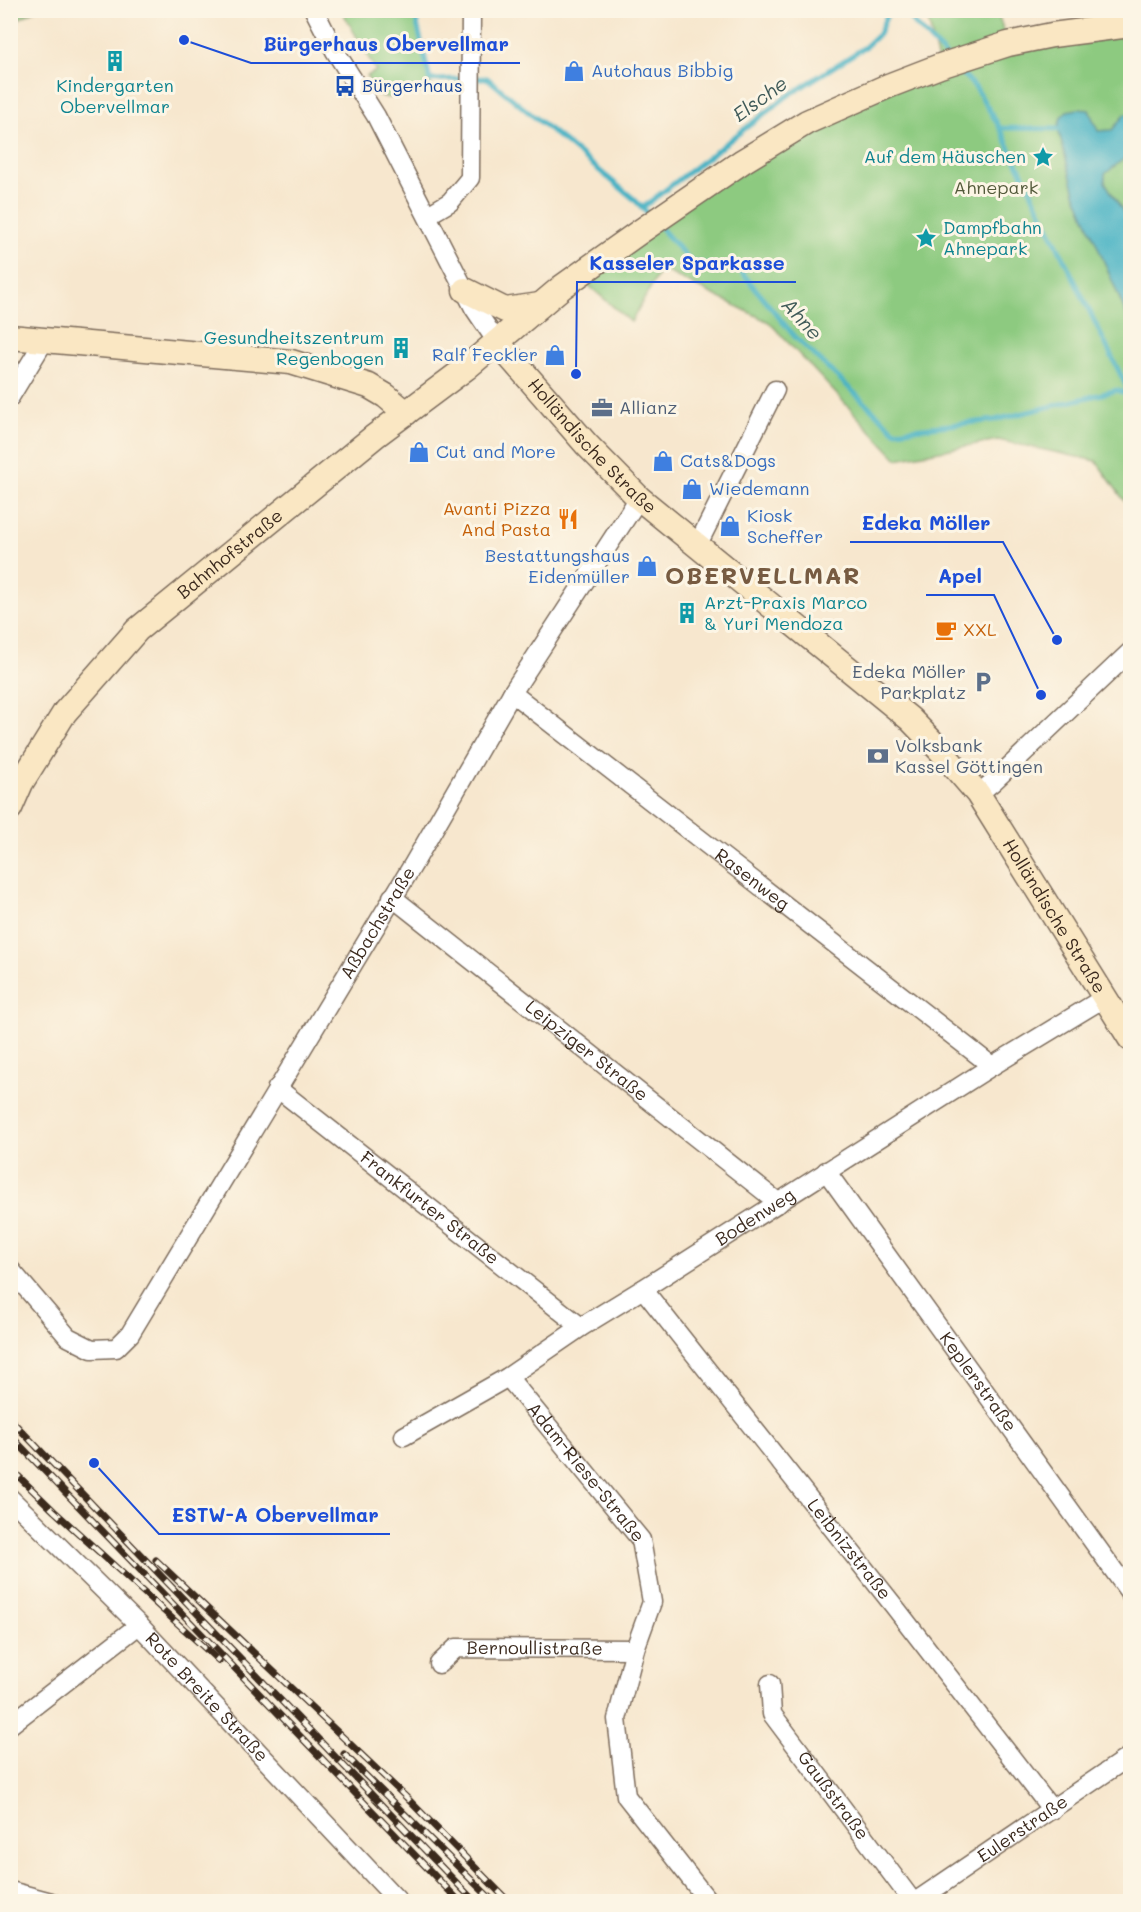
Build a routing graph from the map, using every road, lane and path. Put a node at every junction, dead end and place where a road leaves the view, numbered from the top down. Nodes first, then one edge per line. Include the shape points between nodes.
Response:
1 (314, 10) edge
2 (471, 10) edge
3 (1131, 25) edge
4 (428, 215) junction
5 (465, 290) junction
6 (540, 305) junction
7 (10, 337) edge
8 (44, 341) junction
9 (497, 342) junction
10 (775, 390) dead end
11 (10, 397) edge
12 (406, 413) junction
13 (639, 498) junction
14 (697, 546) junction
15 (1131, 652) edge
16 (513, 693) junction
17 (978, 794) junction
18 (10, 808) edge
19 (392, 897) junction
20 (1104, 998) junction
21 (1131, 1038) edge
22 (992, 1066) junction
23 (277, 1088) junction
24 (826, 1171) junction
25 (779, 1203) junction
26 (10, 1269) edge
27 (643, 1289) junction
28 (581, 1327) junction
29 (508, 1377) junction
30 (404, 1436) dead end
31 (10, 1498) edge
32 (1131, 1593) edge
33 (139, 1625) junction
34 (635, 1649) junction
35 (439, 1664) dead end
36 (770, 1684) dead end
37 (10, 1725) edge
38 (1131, 1756) edge
39 (1053, 1810) junction
40 (10, 1891) edge
41 (51, 1902) edge
42 (399, 1902) edge
43 (709, 1902) edge
44 (914, 1902) edge

1 - 4 street, Holländische Straße
2 - 4 street via 470,178 450,202
3 - 6 main road, Bahnhofstraße via 1008,44 888,86 807,122 743,161
4 - 5 street, Holländische Straße
5 - 6 main road via 505,310
5 - 9 street, Holländische Straße
6 - 9 main road, Bahnhofstraße
7 - 8 main road
8 - 11 street
8 - 12 main road via 291,362 369,386
9 - 12 main road, Bahnhofstraße
9 - 13 main road, Holländische Straße
10 - 14 street
12 - 18 main road, Bahnhofstraße via 137,630 65,712
13 - 14 main road, Holländische Straße
13 - 16 street, Aßbachstraße
14 - 17 main road, Holländische Straße via 910,719
15 - 17 street
16 - 19 street, Aßbachstraße
16 - 22 street, Rasenweg
17 - 20 main road, Holländische Straße
19 - 23 street, Aßbachstraße
19 - 25 street, Leipziger Straße
20 - 21 main road, Holländische Straße
20 - 22 street, Bodenweg
22 - 24 street, Bodenweg
23 - 26 street, Aßbachstraße via 146,1309 116,1348 92,1349 68,1336
23 - 28 street, Frankfurter Straße
24 - 25 street, Bodenweg
24 - 32 street, Keplerstraße
25 - 27 street, Bodenweg
27 - 28 street, Bodenweg
27 - 39 street, Leibnizstraße
28 - 29 street, Bodenweg
29 - 30 street, Bodenweg
29 - 34 street, Adam-Riese-Straße via 641,1540 652,1602
31 - 33 street, Rote Breite Straße
33 - 37 street
33 - 42 street, Rote Breite Straße
34 - 35 street, Bernoullistraße via 456,1648
34 - 43 street, Adam-Riese-Straße via 617,1719 626,1796
36 - 44 street, Gaußstraße via 772,1714
38 - 39 street, Eulerstraße
39 - 44 street, Eulerstraße
40 - 41 street

